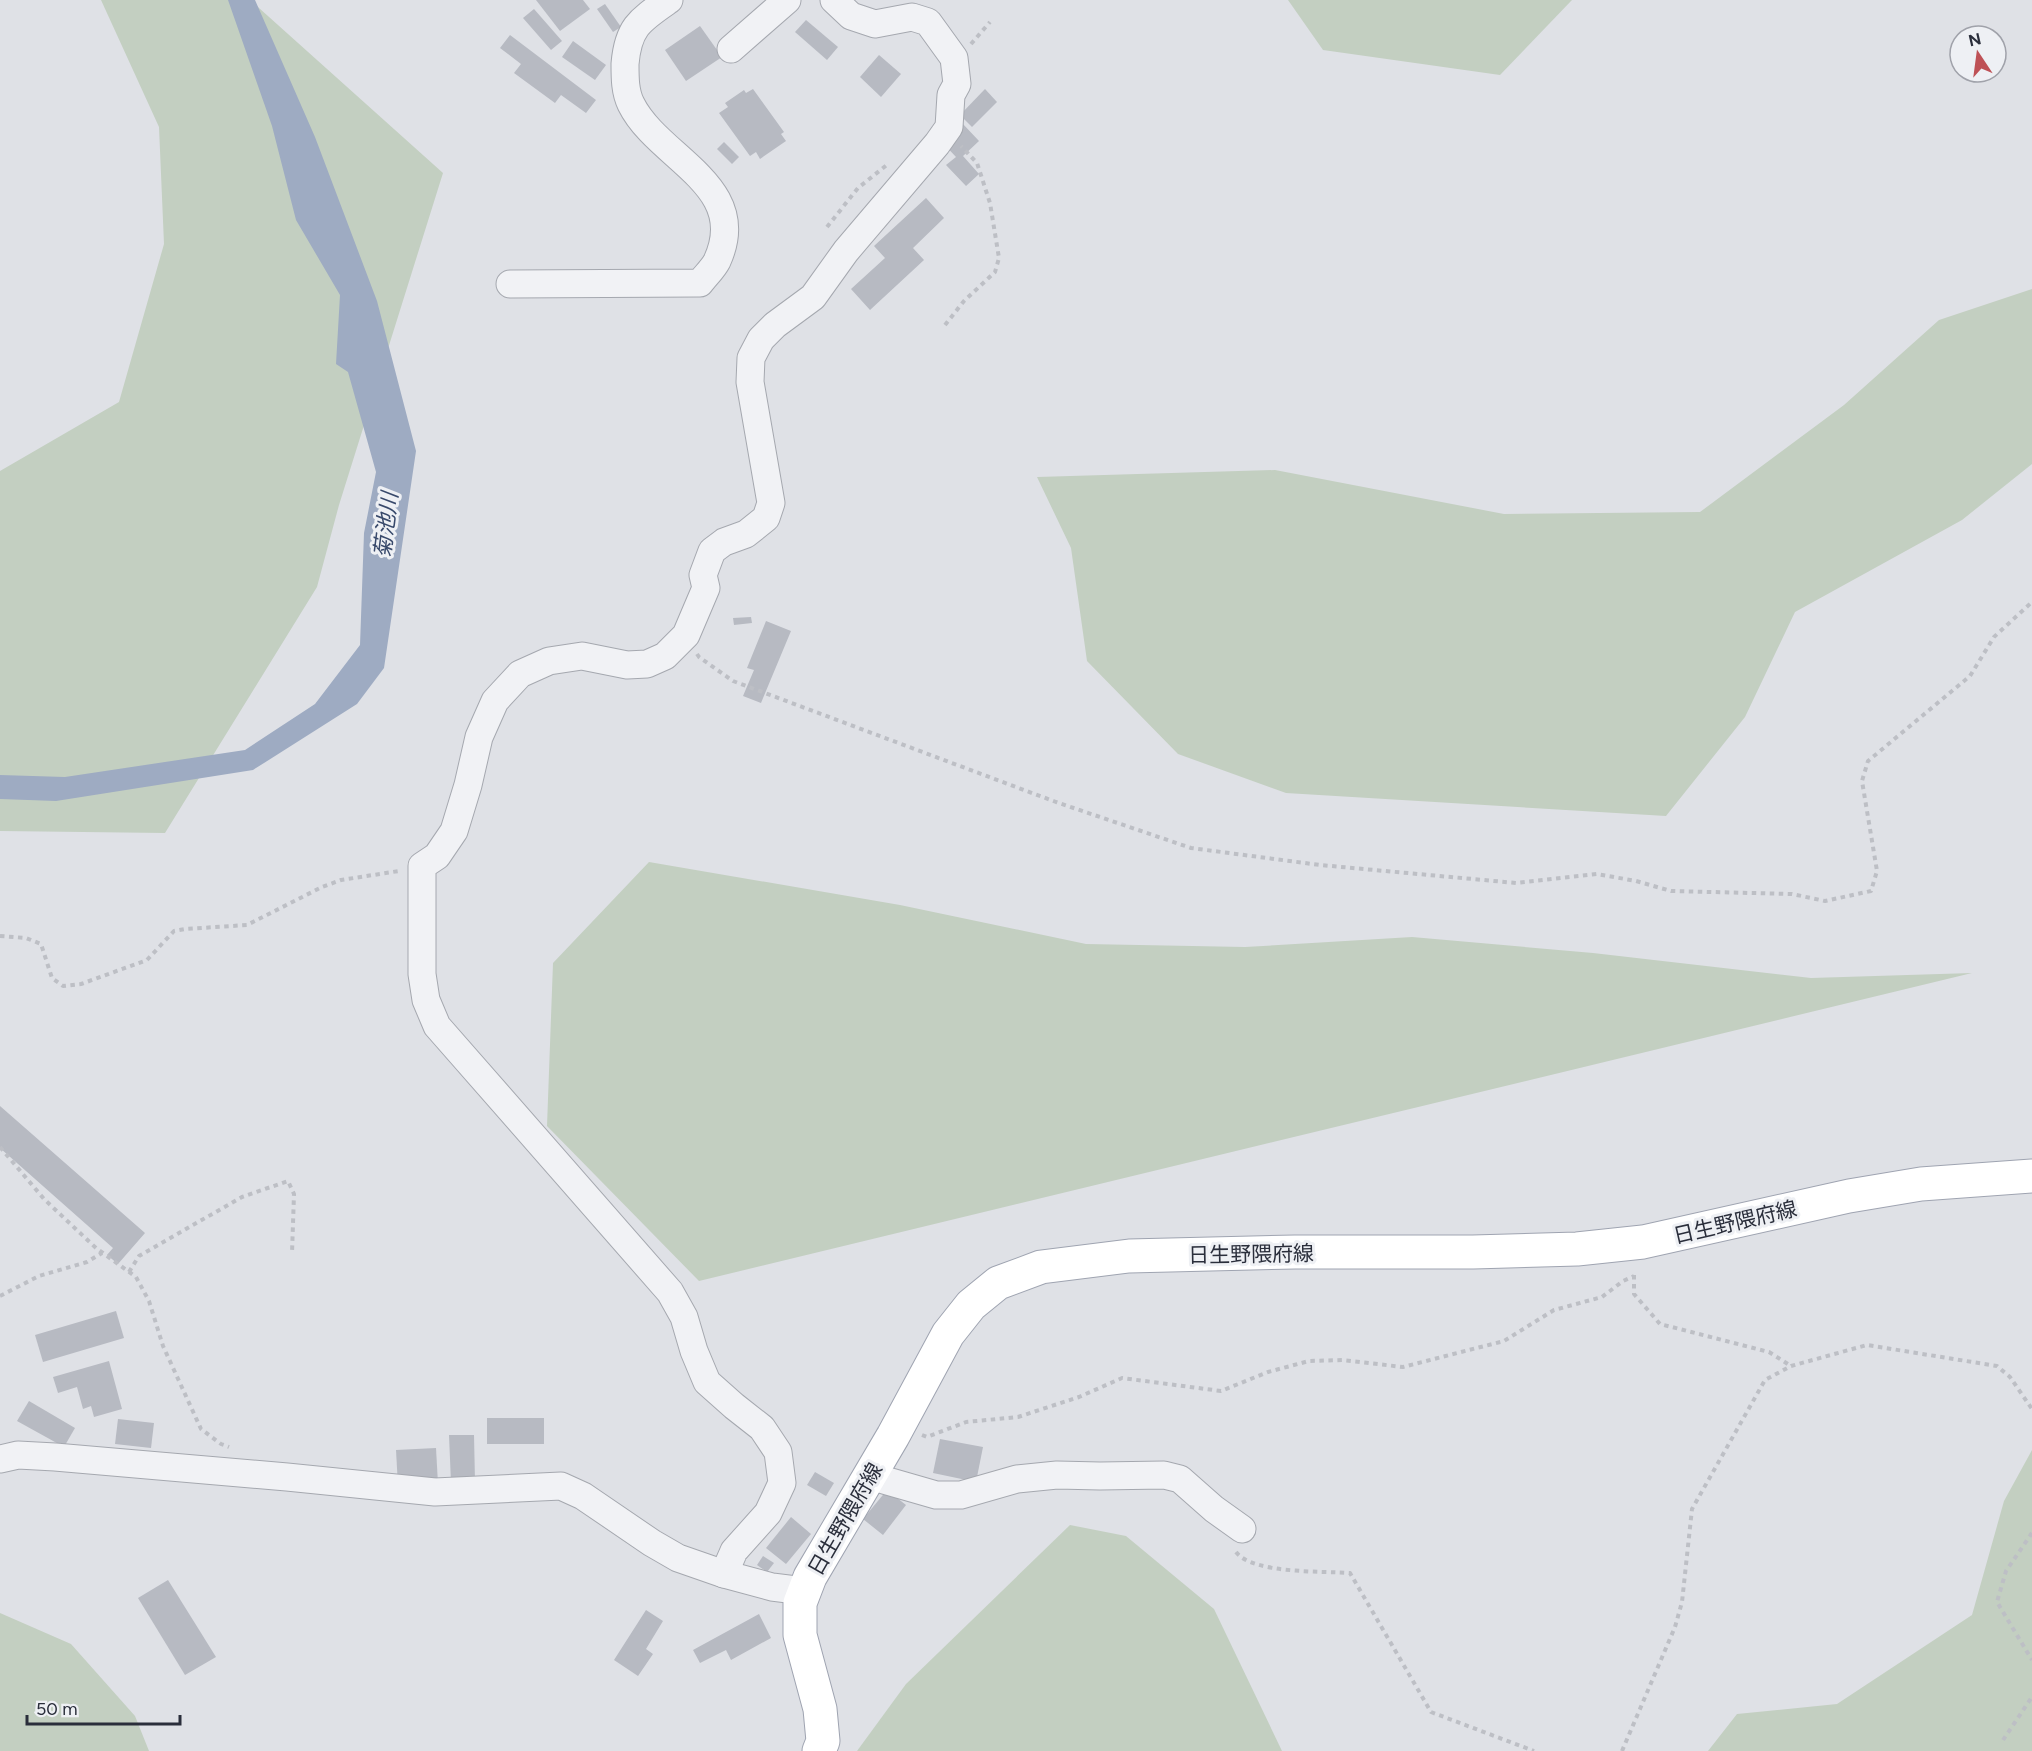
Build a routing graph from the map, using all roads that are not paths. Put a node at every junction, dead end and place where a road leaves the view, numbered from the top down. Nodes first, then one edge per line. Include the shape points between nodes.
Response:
1 (669, 0) edge
2 (787, 0) edge
3 (893, 0) edge
4 (841, 7) edge
5 (731, 49) dead end
6 (510, 284) dead end
7 (2032, 1176) edge
8 (0, 1459) edge
9 (870, 1476) junction
10 (1236, 1537) road end
11 (724, 1574) junction
12 (804, 1591) junction
13 (819, 1751) edge

1 - 6 street via 644,17 631,33 624,81 631,104 651,132 713,191 722,210 724,235 716,262 700,283
2 - 5 street
3 - 4 street
4 - 11 street via 874,24 912,17 928,22 954,58 957,84 951,95 946,131 846,251 813,297 768,332 751,358 750,382 771,502 766,518 746,534 712,551 703,575 706,588 686,635 666,656 647,664 627,665 582,656 549,661 520,674 495,701 479,737 454,831 437,856 422,866 422,974 426,1000 437,1026 670,1292 684,1317 707,1382 762,1428 778,1452 782,1483 768,1513 734,1551
7 - 9 main road, 日生野隈府線 via 1930,1184 1849,1196 1643,1242 1577,1249 1129,1256 1041,1267 998,1283 971,1305 948,1334
8 - 11 street via 18,1455 55,1457 435,1492 561,1486 584,1496 678,1558
9 - 10 street via 936,1495 961,1495 1017,1479 1164,1474 1180,1479 1214,1509
9 - 12 main road, 日生野隈府線
11 - 12 street
12 - 13 main road, 日生野隈府線 via 800,1635 820,1709 823,1741

